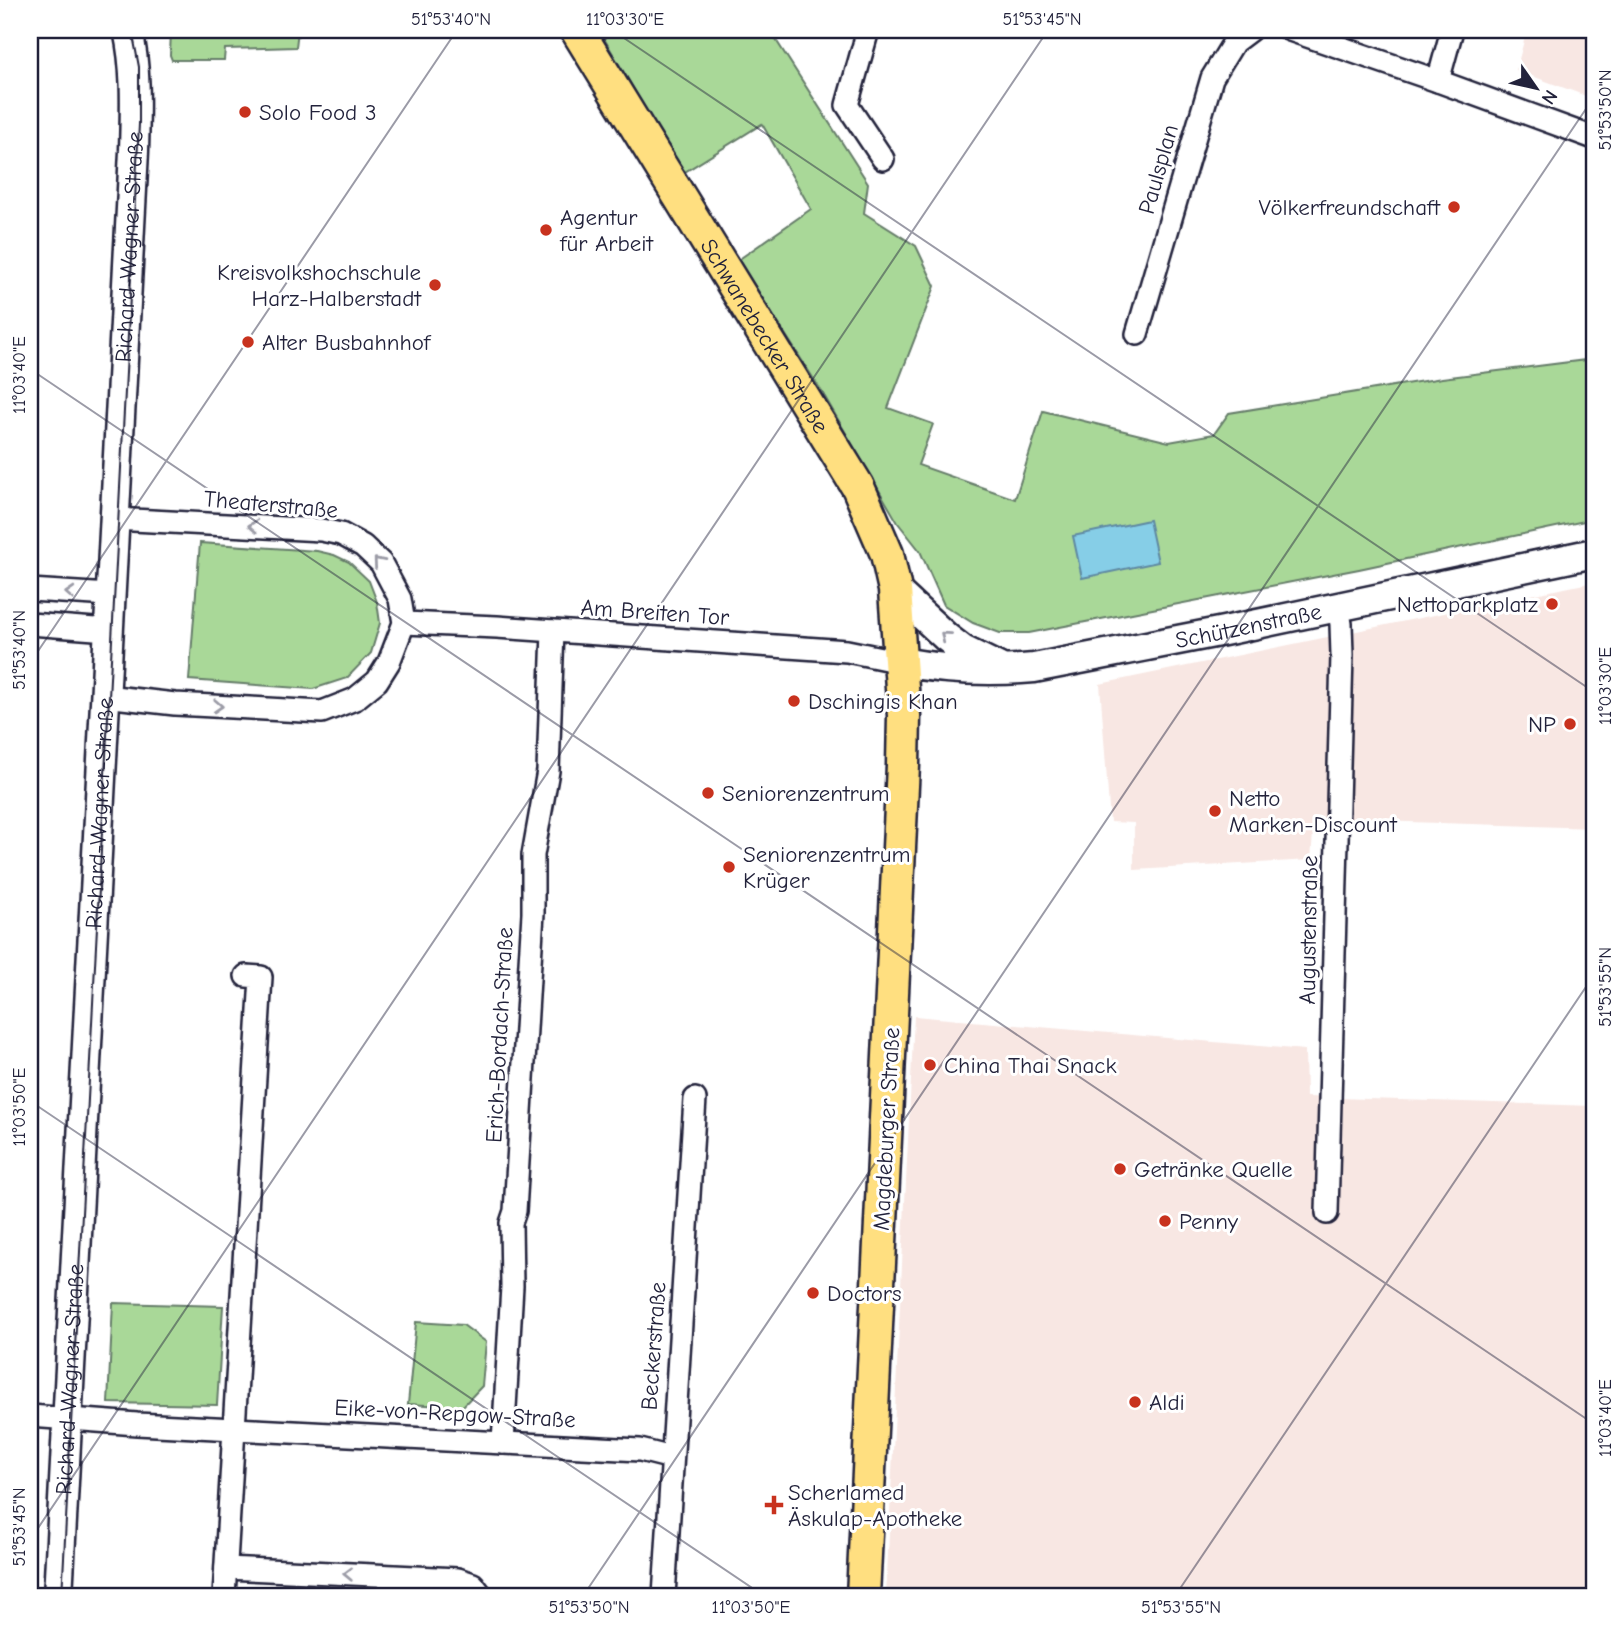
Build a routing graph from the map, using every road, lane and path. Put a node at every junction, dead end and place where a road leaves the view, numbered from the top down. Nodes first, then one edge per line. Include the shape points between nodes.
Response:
1 (128, 30) edge
2 (578, 30) edge
3 (868, 30) edge
4 (1250, 30) edge
5 (1290, 30) edge
6 (1452, 30) edge
7 (1438, 81) junction
8 (1594, 138) edge
9 (883, 159) dead end
10 (1137, 334) dead end
11 (114, 519) junction
12 (1594, 553) edge
13 (30, 590) edge
14 (895, 590) junction
15 (110, 595) junction
16 (1338, 607) junction
17 (404, 623) junction
18 (30, 624) edge
19 (108, 630) junction
20 (554, 631) junction
21 (901, 662) junction
22 (1004, 670) junction
23 (105, 696) junction
24 (246, 976) dead end
25 (695, 1099) dead end
26 (1327, 1213) dead end
27 (30, 1416) edge
28 (68, 1419) junction
29 (233, 1427) junction
30 (503, 1443) junction
31 (672, 1458) junction
32 (226, 1568) junction
33 (58, 1596) edge
34 (224, 1596) edge
35 (482, 1596) edge
36 (664, 1596) edge
37 (863, 1596) edge

1 - 11 street, Richard-Wagner-Straße via 135,67 135,123
2 - 14 main road, Schwanebecker Straße via 858,487 887,555
3 - 9 street via 847,105
4 - 10 street, Paulsplan via 1234,42 1212,78
5 - 7 street
6 - 7 street
7 - 8 street
11 - 15 street, Richard-Wagner-Straße
17 -> 11 street, Theaterstraße via 400,599 381,563 341,534
12 - 16 street, Schützenstraße
15 -> 13 street
14 - 21 main road, Schwanebecker Straße
22 -> 14 street via 963,650
15 - 19 street, Richard-Wagner-Straße
16 - 22 street, Schützenstraße via 1063,663
16 - 26 street, Augustenstraße via 1342,650
17 - 20 street, Am Breiten Tor
23 -> 17 street via 322,712 355,699 377,681
18 - 19 street
19 - 23 street, Richard-Wagner-Straße
20 - 21 street, Am Breiten Tor via 847,651
20 - 30 street, Erich-Bordach-Straße via 548,771 533,863
21 - 22 street, Schützenstraße
21 - 37 main road, Magdeburger Straße via 903,778
23 - 28 street, Richard-Wagner-Straße
24 - 29 street via 261,977
25 - 31 street, Beckerstraße
27 - 28 street, Eike-von-Repgow-Straße
28 - 29 street, Eike-von-Repgow-Straße
28 - 33 street, Richard-Wagner-Straße
29 - 30 street, Eike-von-Repgow-Straße
29 - 32 street
30 - 31 street, Eike-von-Repgow-Straße via 640,1450
31 - 36 street, Beckerstraße
32 - 34 street
35 -> 32 street via 472,1584 458,1579

